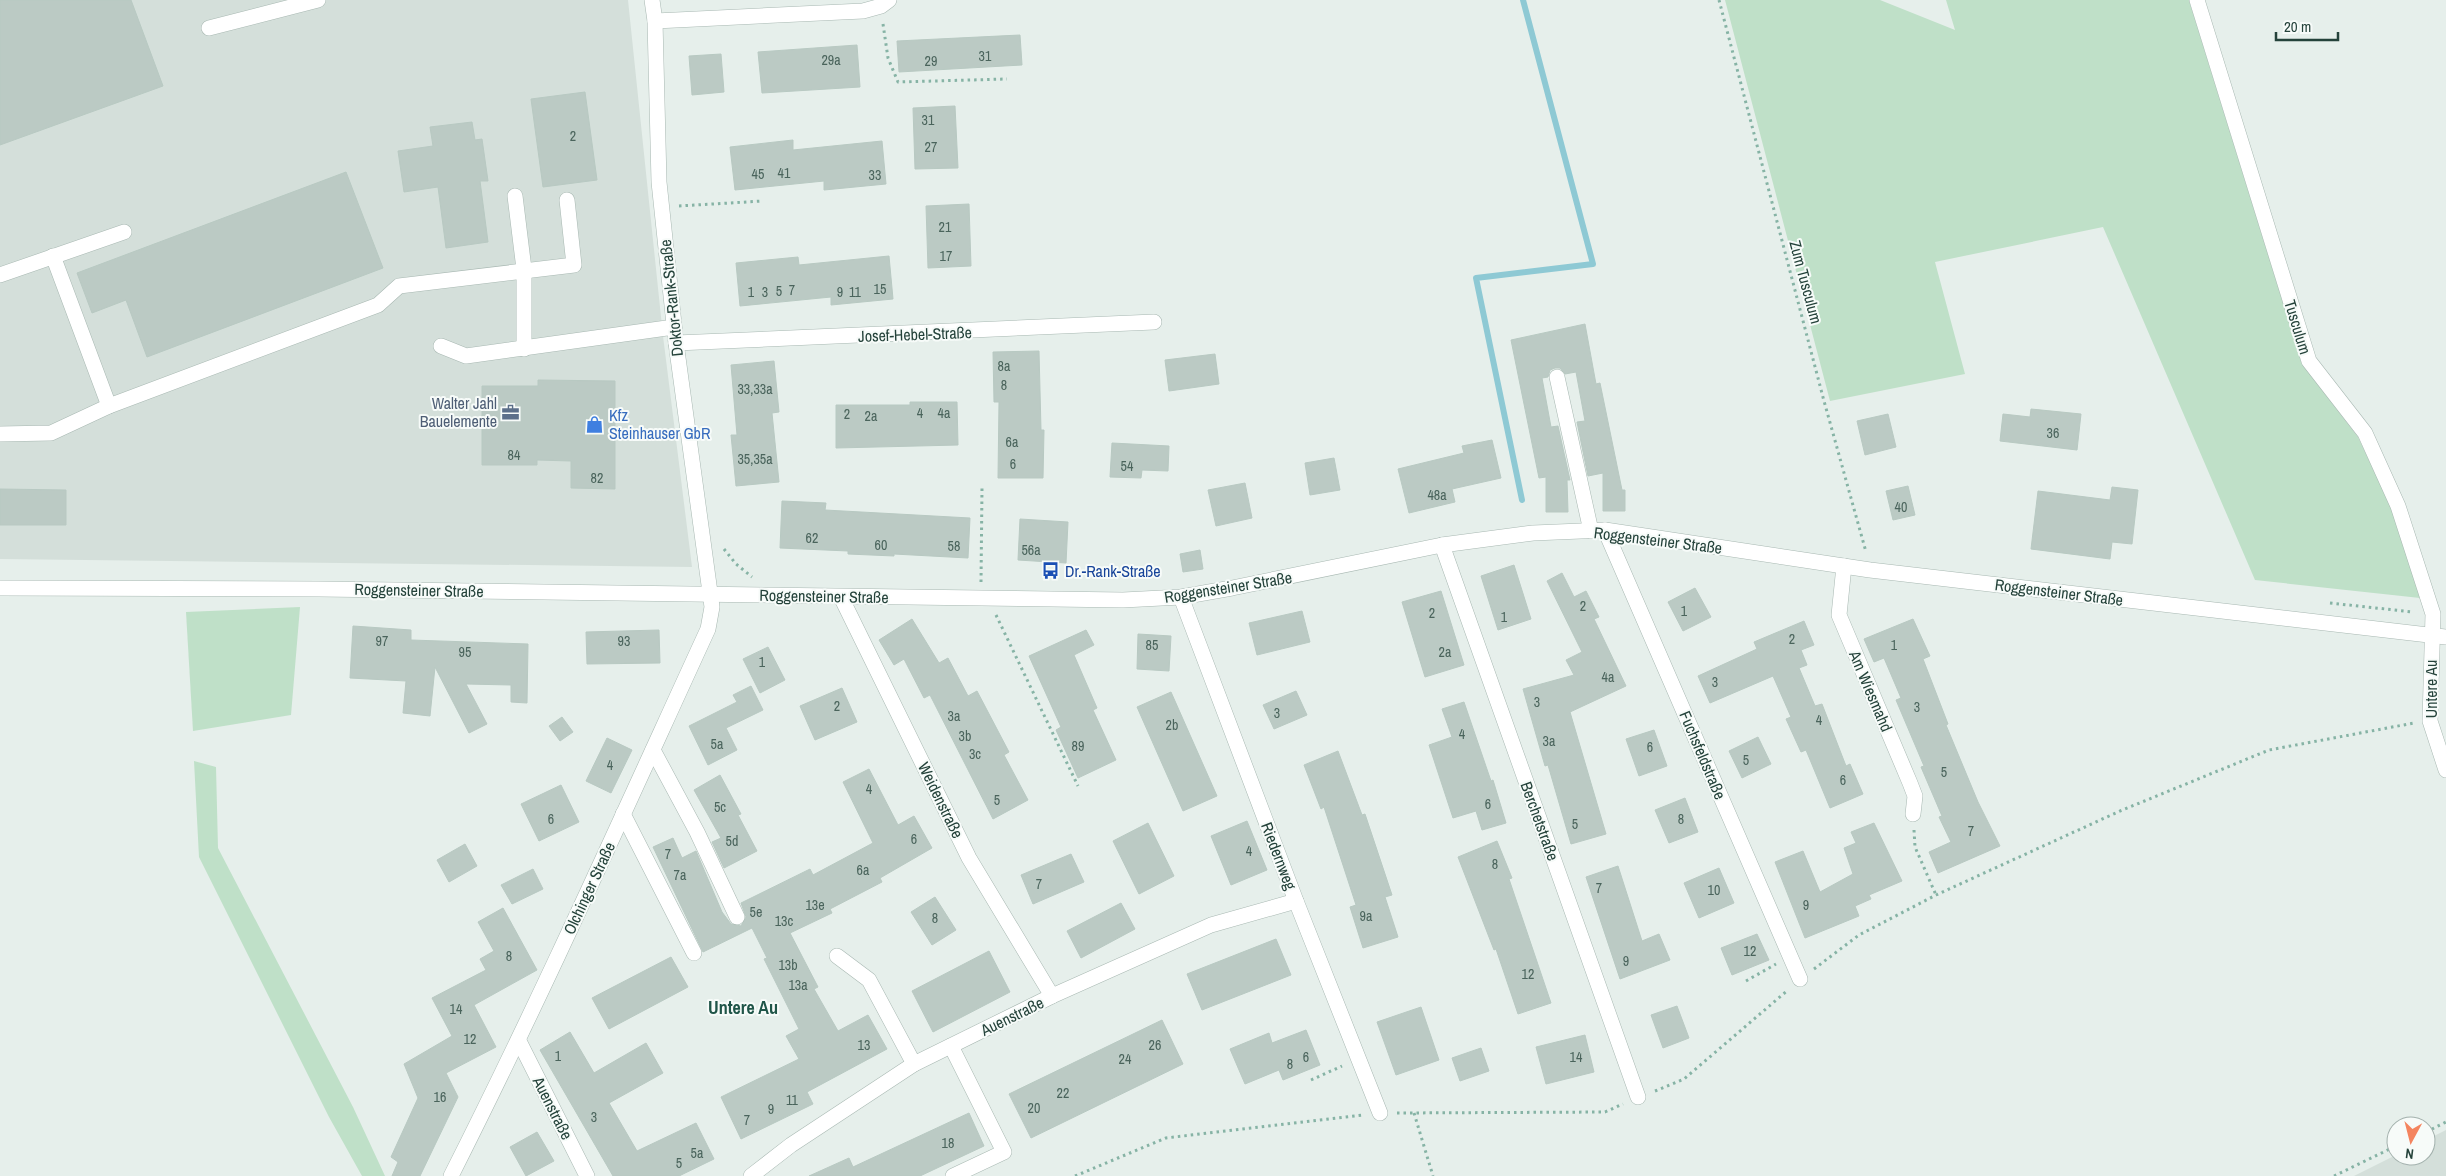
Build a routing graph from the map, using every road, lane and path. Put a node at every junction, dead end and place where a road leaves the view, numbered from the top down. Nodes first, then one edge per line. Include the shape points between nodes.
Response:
1 (318, 0) edge
2 (652, 0) edge
3 (1719, 0) edge
4 (2197, 0) edge
5 (885, 3) edge
6 (655, 22) junction
7 (209, 28) dead end
8 (1007, 79) dead end
9 (514, 196) dead end
10 (567, 200) dead end
11 (763, 201) dead end
12 (676, 206) dead end
13 (124, 232) dead end
14 (53, 256) junction
15 (524, 269) junction
16 (0, 275) edge
17 (1154, 322) dead end
18 (674, 327) junction
19 (676, 343) junction
20 (441, 346) dead end
21 (524, 349) junction
22 (1557, 377) dead end
23 (109, 406) junction
24 (0, 434) edge
25 (982, 488) dead end
26 (1598, 531) junction
27 (1442, 545) junction
28 (1857, 552) dead end
29 (1844, 566) junction
30 (747, 580) dead end
31 (757, 581) dead end
32 (0, 588) edge
33 (985, 592) junction
34 (711, 594) junction
35 (841, 597) junction
36 (1181, 597) junction
37 (2326, 603) dead end
38 (2433, 614) junction
39 (2439, 636) edge
40 (2430, 721) junction
41 (653, 750) junction
42 (2446, 770) edge
43 (1078, 786) dead end
44 (623, 814) junction
45 (1913, 814) joint
46 (1936, 895) junction
47 (1296, 901) junction
48 (737, 917) dead end
49 (694, 953) dead end
50 (1790, 955) junction
51 (837, 956) dead end
52 (1800, 979) junction
53 (1746, 981) dead end
54 (1052, 996) junction
55 (519, 1041) junction
56 (951, 1046) junction
57 (1358, 1058) junction
58 (914, 1064) junction
59 (1311, 1080) dead end
60 (1638, 1097) junction
61 (1414, 1113) junction
62 (1380, 1114) junction
63 (2386, 1151) edge
64 (451, 1176) edge
65 (588, 1176) edge
66 (751, 1176) edge
67 (953, 1176) edge
68 (1075, 1176) edge
69 (1433, 1176) edge
70 (2334, 1176) edge

1 - 7 street
2 - 6 street, Doktor-Rank-Straße
3 - 28 path, Zum Tusculum via 1866,554
4 - 38 street, Tusculum via 2309,361 2365,433 2398,506
5 - 6 street via 863,11
5 - 8 path via 888,58 898,82
6 - 18 street, Doktor-Rank-Straße via 659,182
9 - 15 street
10 - 15 street via 574,265
11 - 12 path
13 - 14 street
14 - 16 street
14 - 23 street
15 - 21 street
15 - 23 street via 399,286 378,304
17 - 19 street, Josef-Hebel-Straße
18 - 19 street, Doktor-Rank-Straße
18 - 21 street
19 - 34 street, Doktor-Rank-Straße
20 - 21 street via 466,356
22 - 26 street, Fuchsfeldstraße
23 - 24 street via 51,433
25 - 33 path
26 - 27 street, Roggensteiner Straße via 1533,533
26 - 29 street, Roggensteiner Straße
26 - 50 street, Fuchsfeldstraße
27 - 36 street, Roggensteiner Straße
27 - 60 street, Berchetstraße
29 - 39 street, Roggensteiner Straße
29 - 45 street, Am Wiesmahd via 1839,615 1915,796
30 - 31 path
32 - 34 street, Roggensteiner Straße via 319,588
33 - 35 street, Roggensteiner Straße
33 - 36 street, Roggensteiner Straße via 1123,600
33 - 43 path
34 - 35 street, Roggensteiner Straße
34 - 41 street, Olchinger Straße via 708,628
35 - 54 street, Weidenstraße via 969,858
36 - 47 street, Riedernweg
37 - 38 path
38 - 39 street, Tusculum
39 - 40 street, Untere Au
40 - 42 street, Untere Au
40 - 46 path via 2269,750 2120,811
41 - 44 street, Olchinger Straße
41 - 48 street
44 - 49 street
44 - 55 street, Olchinger Straße
45 - 46 path via 1915,847
46 - 52 path via 1859,935
47 - 54 street, Auenstraße via 1211,925
47 - 57 street, Riedernweg
50 - 52 street, Fuchsfeldstraße
50 - 53 path
51 - 58 street via 869,980
52 - 60 path via 1684,1079
54 - 56 street, Auenstraße
55 - 64 street, Olchinger Straße
55 - 65 street, Auenstraße
56 - 58 street, Auenstraße
56 - 67 street via 1004,1152
57 - 59 path
57 - 62 street, Riedernweg
58 - 66 street, Auenstraße via 791,1145
60 - 61 path via 1605,1112
61 - 62 path
61 - 69 path
62 - 68 path via 1166,1138
63 - 70 path

